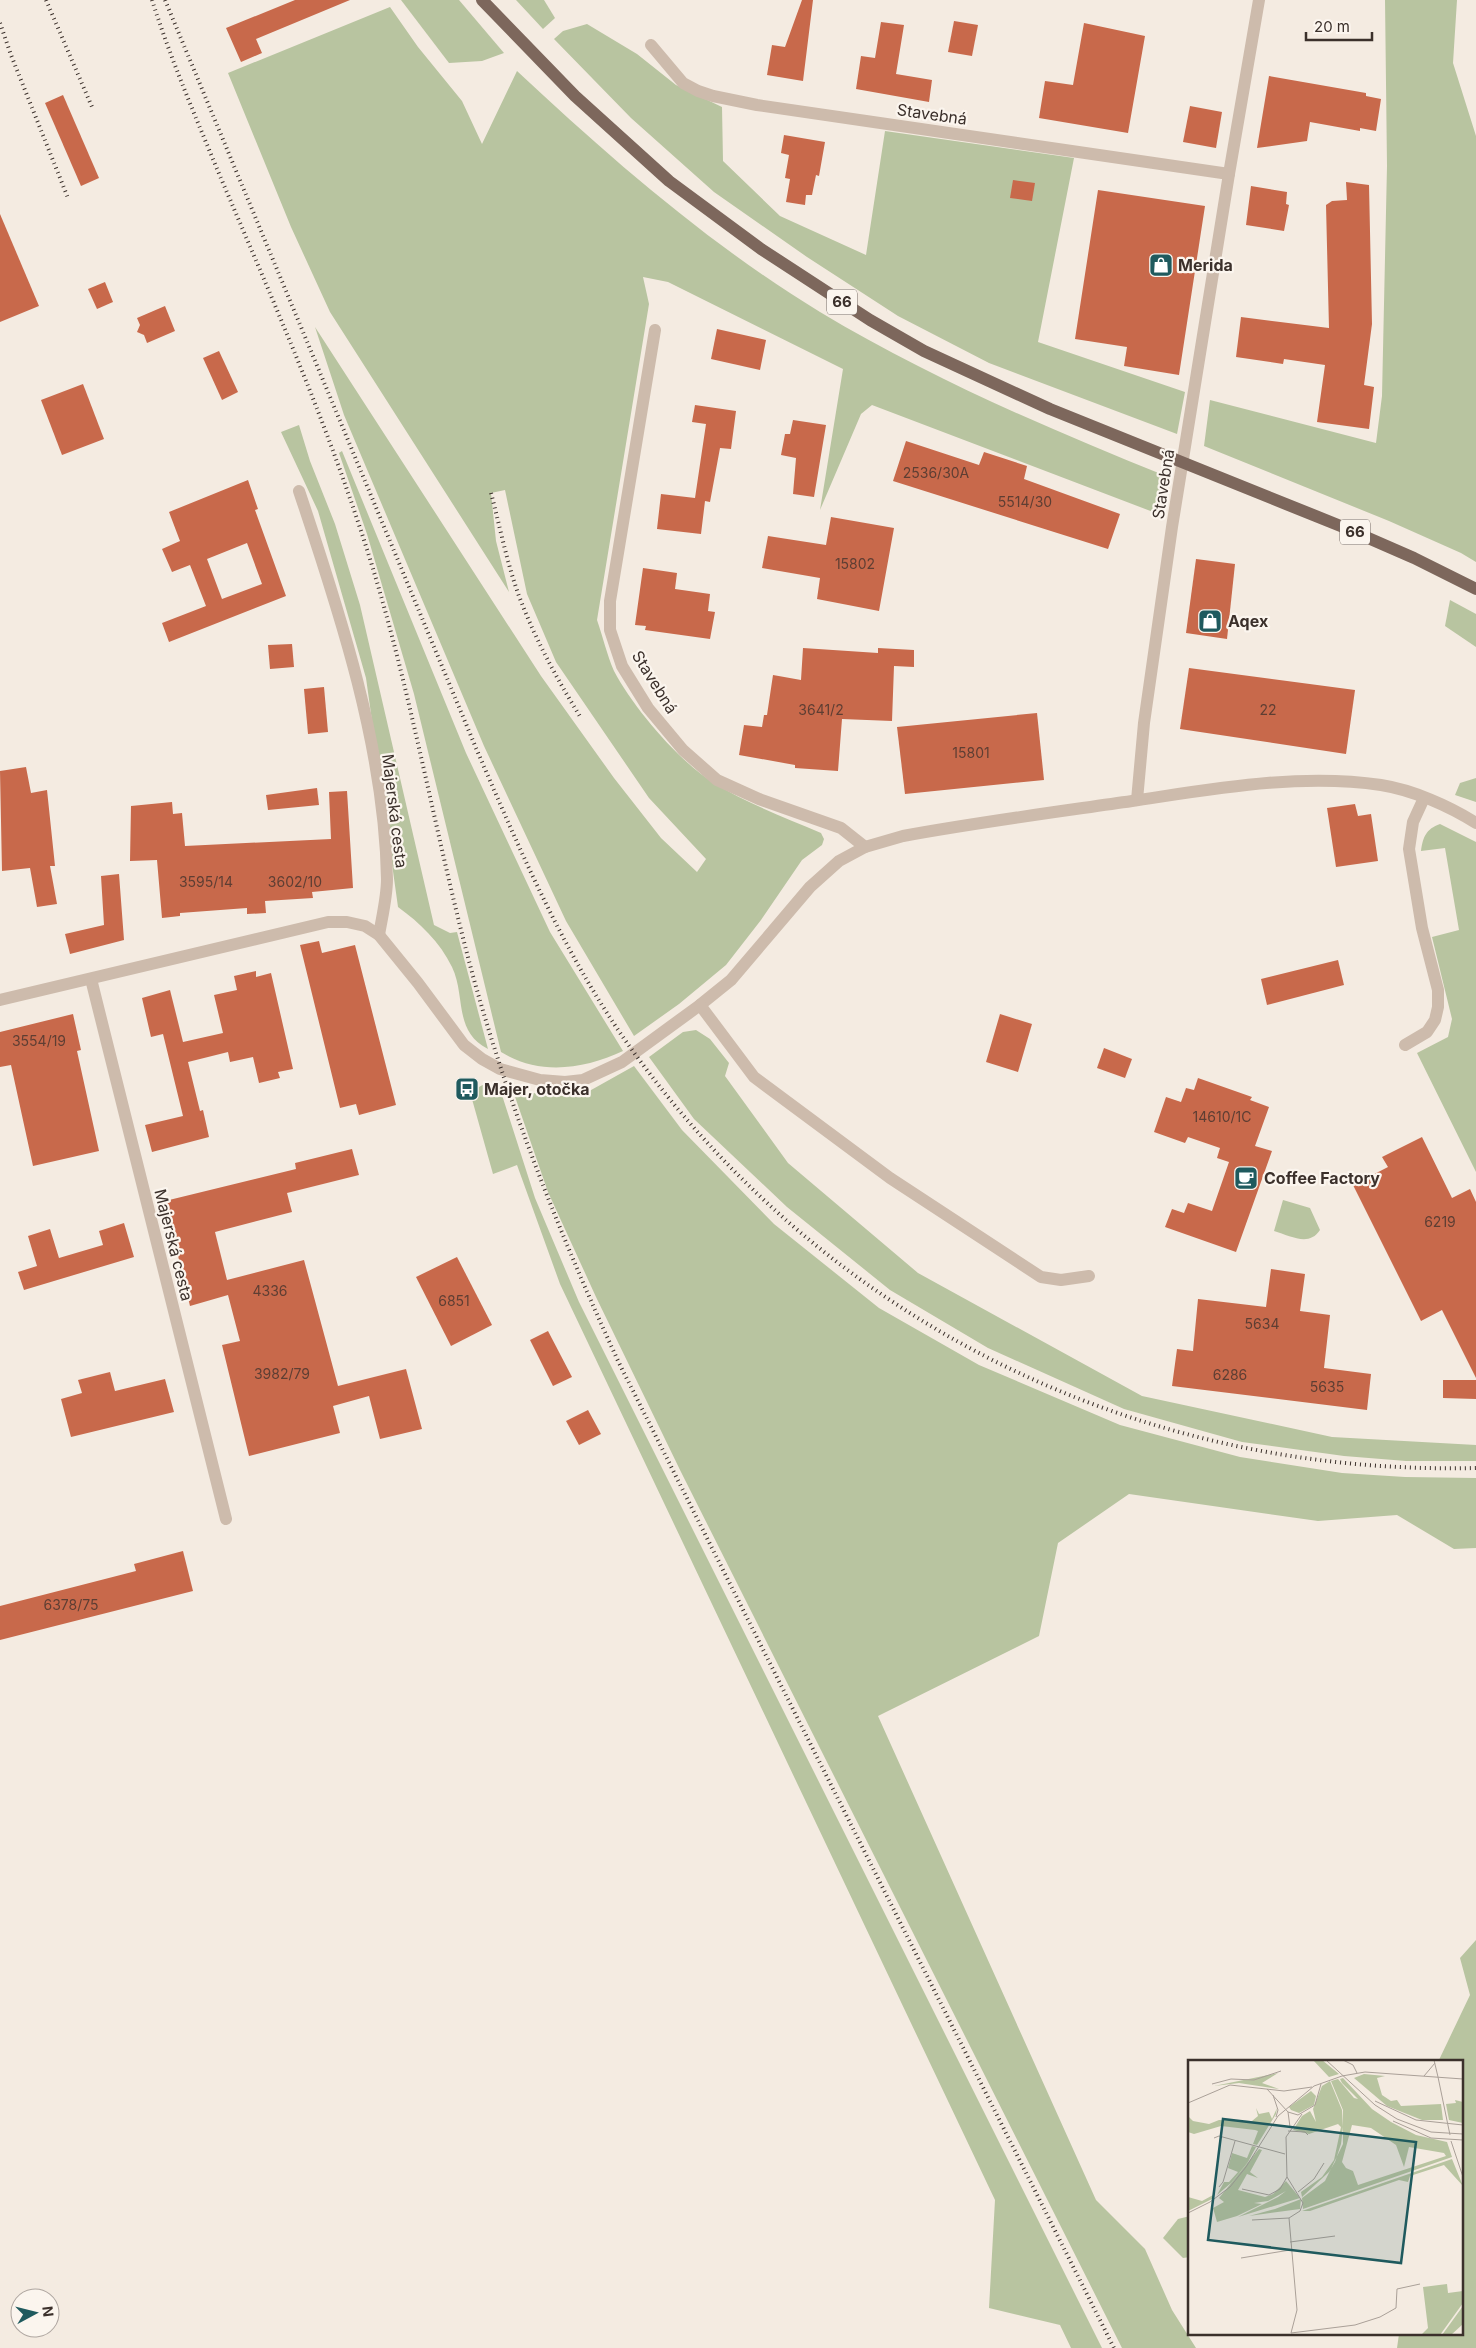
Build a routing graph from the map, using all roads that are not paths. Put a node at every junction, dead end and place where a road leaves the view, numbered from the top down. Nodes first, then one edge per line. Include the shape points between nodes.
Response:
1 (482, 0) edge
2 (1259, 0) edge
3 (651, 45) dead end
4 (1229, 174) junction
5 (655, 330) dead end
6 (299, 491) dead end
7 (1476, 590) edge
8 (1424, 798) junction
9 (1137, 800) junction
10 (1473, 819) edge
11 (865, 847) junction
12 (380, 935) junction
13 (90, 980) junction
14 (0, 1000) edge
15 (700, 1005) junction
16 (1405, 1045) dead end
17 (1089, 1276) dead end
18 (226, 1519) dead end

1 - 7 main road, 66 via 575,96 669,181 819,288 924,351 1050,410 1396,550
2 - 4 street, Stavebná
3 - 4 street, Stavebná via 684,83 713,96 767,107
4 - 9 street, Stavebná via 1172,526 1144,723
5 - 11 street, Stavebná via 610,601 610,630 622,666 648,708 677,743 717,780 759,799 841,828
6 - 12 street, Majerská cesta via 349,650 376,772 387,881
8 - 9 street via 1383,786 1337,782 1222,788
8 - 10 street
8 - 16 street via 1413,822 1410,849 1422,928 1438,990 1438,1008 1427,1032
9 - 11 street via 948,827
11 - 15 street via 840,861 810,887 731,980
12 - 13 street via 365,926 328,922
12 - 15 street via 464,1045 500,1069 540,1080 583,1080 622,1062
13 - 14 street
13 - 18 street, Majerská cesta
15 - 17 street via 754,1077 890,1178 1041,1276 1061,1280

